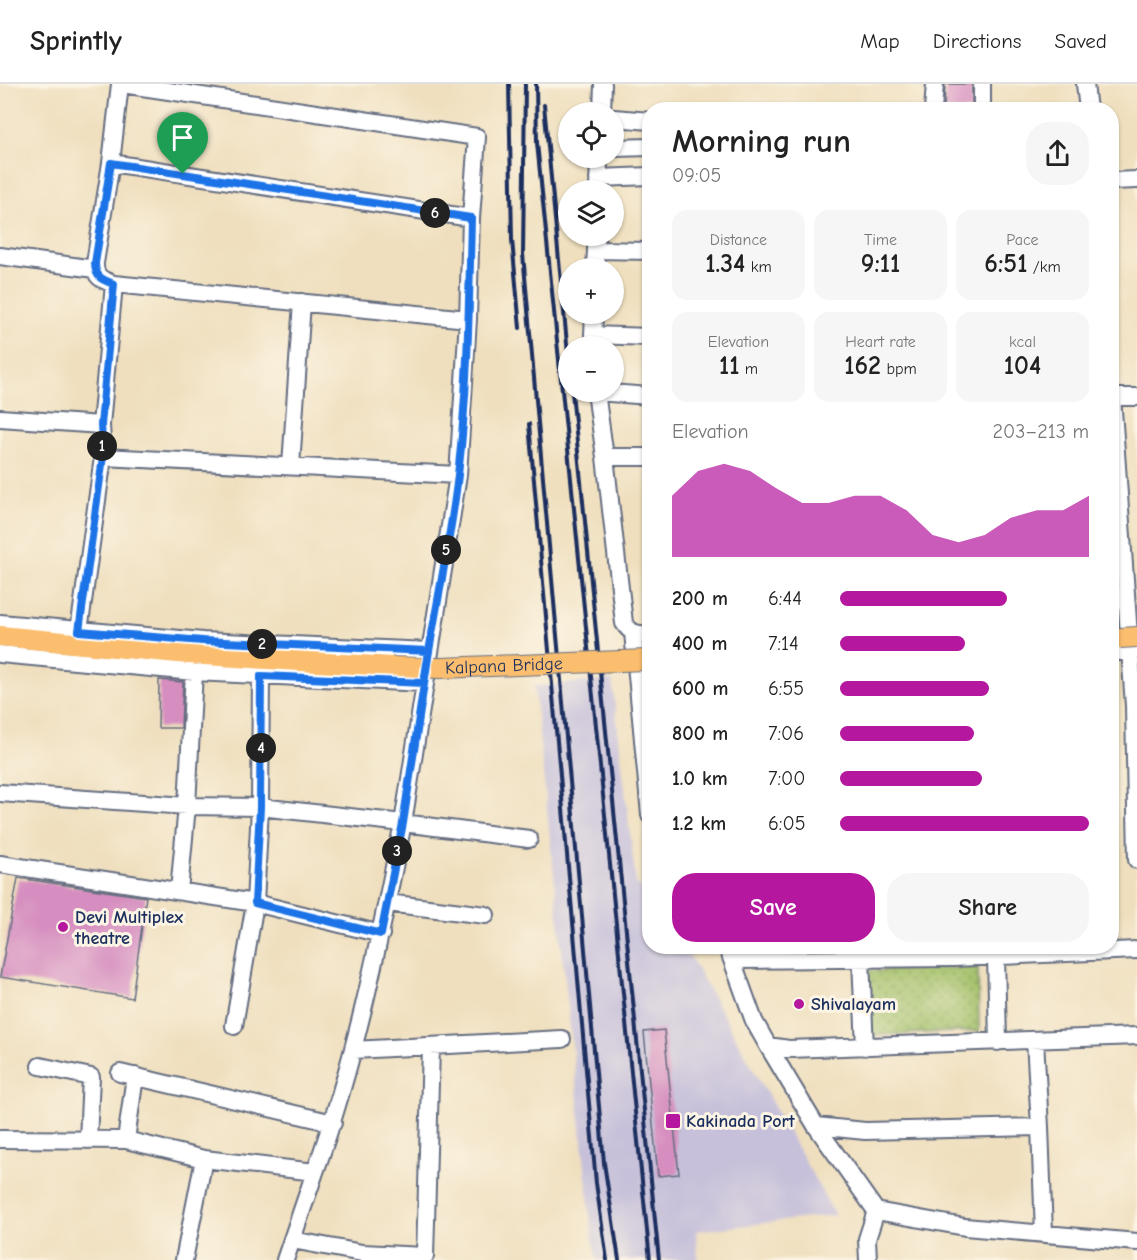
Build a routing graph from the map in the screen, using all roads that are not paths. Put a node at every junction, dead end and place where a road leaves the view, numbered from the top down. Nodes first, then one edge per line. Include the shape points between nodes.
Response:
1 (121, 84) edge
2 (603, 84) edge
3 (935, 84) edge
4 (982, 84) edge
5 (1085, 84) edge
6 (602, 102) edge
7 (934, 102) edge
8 (982, 102) edge
9 (1087, 102) edge
10 (624, 119) edge
11 (642, 120) edge
12 (642, 147) edge
13 (624, 148) edge
14 (111, 163) junction
15 (642, 177) edge
16 (624, 180) edge
17 (1137, 180) edge
18 (1119, 181) edge
19 (471, 218) junction
20 (616, 246) edge
21 (642, 250) edge
22 (0, 256) edge
23 (95, 269) junction
24 (114, 284) junction
25 (302, 302) junction
26 (468, 319) junction
27 (642, 338) edge
28 (624, 339) edge
29 (624, 394) edge
30 (642, 395) edge
31 (1119, 397) edge
32 (1137, 397) edge
33 (597, 402) edge
34 (0, 418) edge
35 (101, 425) junction
36 (103, 457) junction
37 (605, 457) junction
38 (642, 457) edge
39 (291, 466) junction
40 (458, 475) junction
41 (1119, 507) edge
42 (1126, 617) edge
43 (0, 623) edge
44 (79, 631) junction
45 (641, 633) edge
46 (0, 636) edge
47 (1125, 644) edge
48 (429, 651) junction
49 (0, 654) edge
50 (642, 668) edge
51 (194, 672) junction
52 (261, 676) junction
53 (424, 683) junction
54 (0, 793) edge
55 (187, 806) junction
56 (260, 807) junction
57 (403, 823) junction
58 (529, 839) dead end
59 (1137, 860) edge
60 (0, 864) edge
61 (179, 891) junction
62 (255, 903) junction
63 (387, 903) junction
64 (486, 915) dead end
65 (381, 934) junction
66 (1137, 950) edge
67 (1119, 951) edge
68 (729, 954) edge
69 (748, 954) edge
70 (1043, 954) edge
71 (996, 956) junction
72 (861, 960) junction
73 (234, 1026) dead end
74 (1137, 1036) edge
75 (562, 1039) dead end
76 (1035, 1040) junction
77 (998, 1042) junction
78 (768, 1046) junction
79 (431, 1047) junction
80 (865, 1047) junction
81 (353, 1050) junction
82 (40, 1066) dead end
83 (333, 1123) junction
84 (816, 1126) junction
85 (1040, 1127) junction
86 (0, 1139) edge
87 (88, 1140) junction
88 (126, 1140) junction
89 (204, 1159) junction
90 (315, 1173) junction
91 (876, 1211) junction
92 (1044, 1234) junction
93 (292, 1240) junction
94 (1137, 1242) edge
95 (425, 1258) edge
96 (184, 1260) edge
97 (285, 1260) edge
98 (868, 1260) edge

1 - 14 street
1 - 19 street via 477,137
2 - 6 street
3 - 7 street
4 - 8 street
5 - 9 street
10 - 11 street
12 - 13 street
14 - 19 street
14 - 23 street
15 - 16 street
17 - 18 street
19 - 26 street
20 - 21 street
22 - 23 street
23 - 24 street via 102,280
24 - 25 street
24 - 35 street
25 - 26 street
25 - 39 street
26 - 40 street
27 - 28 street
29 - 30 street
31 - 32 street
33 - 37 street
34 - 35 street
35 - 36 street
36 - 39 street
36 - 44 street
37 - 38 street
37 - 45 street via 624,623
39 - 40 street
40 - 48 street
41 - 42 street
42 - 47 street
43 - 44 street
44 - 48 street via 215,642
46 - 50 main road, Kalpana Bridge, bridge via 189,654 392,667
47 - 59 street
48 - 53 street
49 - 51 street
51 - 52 street
51 - 55 street
52 - 53 street
52 - 56 street
53 - 57 street
54 - 55 street
55 - 56 street
55 - 61 street
56 - 57 street
56 - 62 street
57 - 58 street
57 - 63 street
60 - 61 street
61 - 62 street
62 - 65 street
62 - 73 street
63 - 64 street
63 - 65 street
65 - 81 street
66 - 67 street
68 - 78 street via 754,1021
69 - 72 street
70 - 71 street
71 - 72 street
71 - 77 street
72 - 80 street
74 - 76 street
75 - 79 street
76 - 77 street
76 - 85 street
77 - 80 street
78 - 80 street
78 - 84 street
79 - 81 street
79 - 95 street
81 - 83 street
82 - 87 street via 91,1077
83 - 88 street via 128,1074
83 - 90 street
84 - 85 street via 865,1131
84 - 91 street
85 - 92 street
86 - 87 street
87 - 88 street
88 - 89 street
89 - 90 street
89 - 96 street
90 - 93 street
91 - 92 street via 965,1227
91 - 98 street via 867,1239
92 - 94 street
93 - 95 street via 362,1254
93 - 97 street

